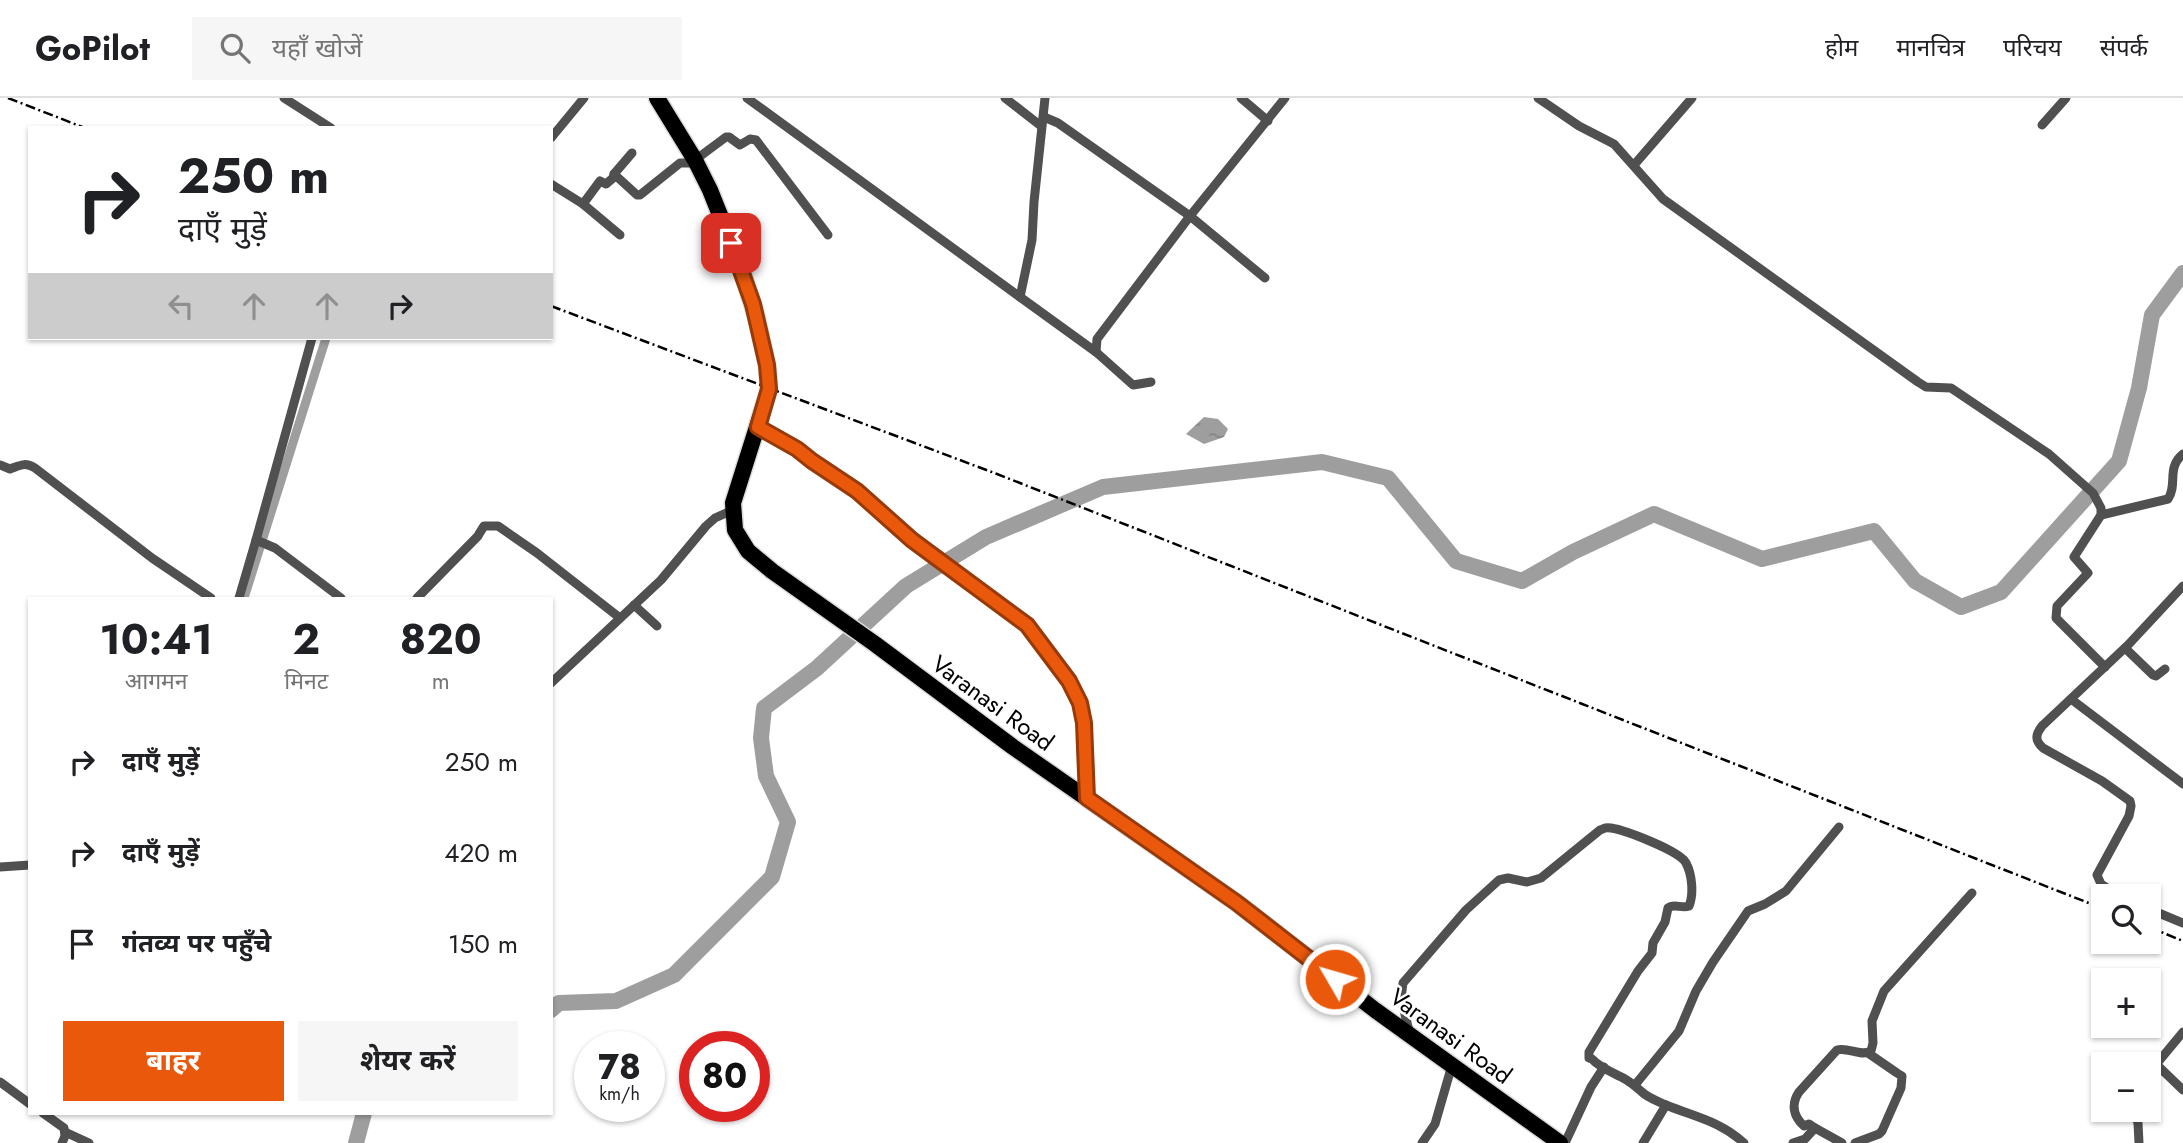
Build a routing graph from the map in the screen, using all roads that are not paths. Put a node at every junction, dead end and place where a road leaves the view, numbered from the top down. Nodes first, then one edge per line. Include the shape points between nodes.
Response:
1 (284, 98) edge
2 (584, 98) edge
3 (657, 98) edge
4 (747, 98) edge
5 (1005, 98) edge
6 (1045, 98) edge
7 (1241, 98) edge
8 (1285, 98) edge
9 (1538, 98) edge
10 (1692, 98) edge
11 (2066, 98) edge
12 (1268, 121) junction
13 (1042, 122) junction
14 (2042, 125) dead end
15 (328, 126) edge
16 (553, 136) edge
17 (632, 153) dead end
18 (695, 162) junction
19 (1634, 165) junction
20 (614, 174) junction
21 (553, 185) edge
22 (583, 204) junction
23 (1190, 216) junction
24 (620, 235) dead end
25 (828, 235) dead end
26 (1265, 278) dead end
27 (1020, 297) junction
28 (312, 340) edge
29 (1096, 352) junction
30 (1150, 382) dead end
31 (758, 427) junction
32 (2183, 454) edge
33 (0, 465) edge
34 (733, 510) junction
35 (2101, 515) junction
36 (262, 542) junction
37 (2183, 586) edge
38 (210, 597) edge
39 (239, 597) edge
40 (340, 597) edge
41 (418, 597) edge
42 (634, 605) junction
43 (620, 618) junction
44 (657, 626) dead end
45 (2125, 648) junction
46 (2105, 667) junction
47 (2165, 668) dead end
48 (553, 681) edge
49 (2071, 699) junction
50 (2183, 784) edge
51 (1087, 798) junction
52 (1839, 827) dead end
53 (28, 865) edge
54 (0, 867) edge
55 (2101, 884) edge
56 (1972, 893) dead end
57 (2161, 914) edge
58 (2183, 923) edge
59 (2183, 1032) edge
60 (1410, 1037) junction
61 (1868, 1054) junction
62 (2161, 1058) edge
63 (1452, 1065) junction
64 (1604, 1067) junction
65 (2161, 1069) edge
66 (0, 1082) edge
67 (1635, 1085) junction
68 (2183, 1090) edge
69 (28, 1103) edge
70 (1666, 1105) junction
71 (46, 1115) edge
72 (2138, 1122) edge
73 (1815, 1128) junction
74 (65, 1132) junction
75 (62, 1143) edge
76 (89, 1143) edge
77 (1422, 1143) edge
78 (1563, 1143) edge
79 (1643, 1143) edge
80 (1744, 1143) edge
81 (1793, 1143) edge
82 (1842, 1143) edge
83 (1855, 1143) edge
84 (2139, 1143) edge

1 - 15 street
2 - 16 street
3 - 18 highway
4 - 27 street
5 - 13 street
6 - 13 street
7 - 12 street
8 - 12 street
9 - 19 street via 1609,140
10 - 19 street
11 - 14 street
12 - 23 street
13 - 23 street via 1058,123
13 - 27 street via 1032,240
17 - 20 street
18 - 20 street via 680,163 640,195
18 - 25 street via 726,137 740,145 755,140
18 - 31 highway via 753,304 769,389
19 - 35 street via 1663,199 1918,382 1951,388 2049,454 2093,493
20 - 22 street via 606,184 600,181
21 - 22 street
22 - 24 street
23 - 26 street
23 - 29 street via 1097,339
27 - 29 street
28 - 36 street
29 - 30 street via 1133,386
31 - 34 highway
31 - 51 street via 857,491 912,540 1027,625 1078,696 1084,723
32 - 35 street via 2174,464 2168,499
33 - 38 street via 36,468
34 - 42 street via 706,526 667,574
34 - 51 highway, Varanasi Road via 735,530 748,551
35 - 46 street via 2074,556 2088,573 2055,613 2061,625
36 - 39 street
36 - 40 street
37 - 45 street
41 - 43 street via 484,526 498,526
42 - 43 street
42 - 44 street
43 - 48 street
45 - 46 street
45 - 47 street via 2153,675
46 - 49 street
49 - 50 street
49 - 55 street via 2042,726 2037,741 2102,781 2132,806 2097,875
51 - 60 highway, Varanasi Road via 1237,903
52 - 67 street via 1786,891 1748,911 1696,991 1679,1031
53 - 54 street
56 - 61 street via 1884,991 1872,1021 1873,1048
57 - 58 street
59 - 62 street
60 - 63 highway, Varanasi Road
60 - 64 street via 1401,999 1403,984 1466,910 1499,880 1541,878 1600,830 1612,828 1684,859 1692,898 1685,908 1668,908 1652,953 1589,1052 1589,1058
61 - 73 street via 1837,1050 1799,1092 1794,1108 1797,1118 1804,1126
61 - 83 street via 1902,1076 1902,1085 1882,1131
63 - 77 street via 1434,1124
63 - 78 highway, Varanasi Road
64 - 67 street
64 - 78 street
65 - 68 street
66 - 69 street
67 - 70 street
70 - 79 street
70 - 80 street via 1726,1128
71 - 74 street
72 - 84 street
73 - 81 street
73 - 82 street
74 - 75 street
74 - 76 street

